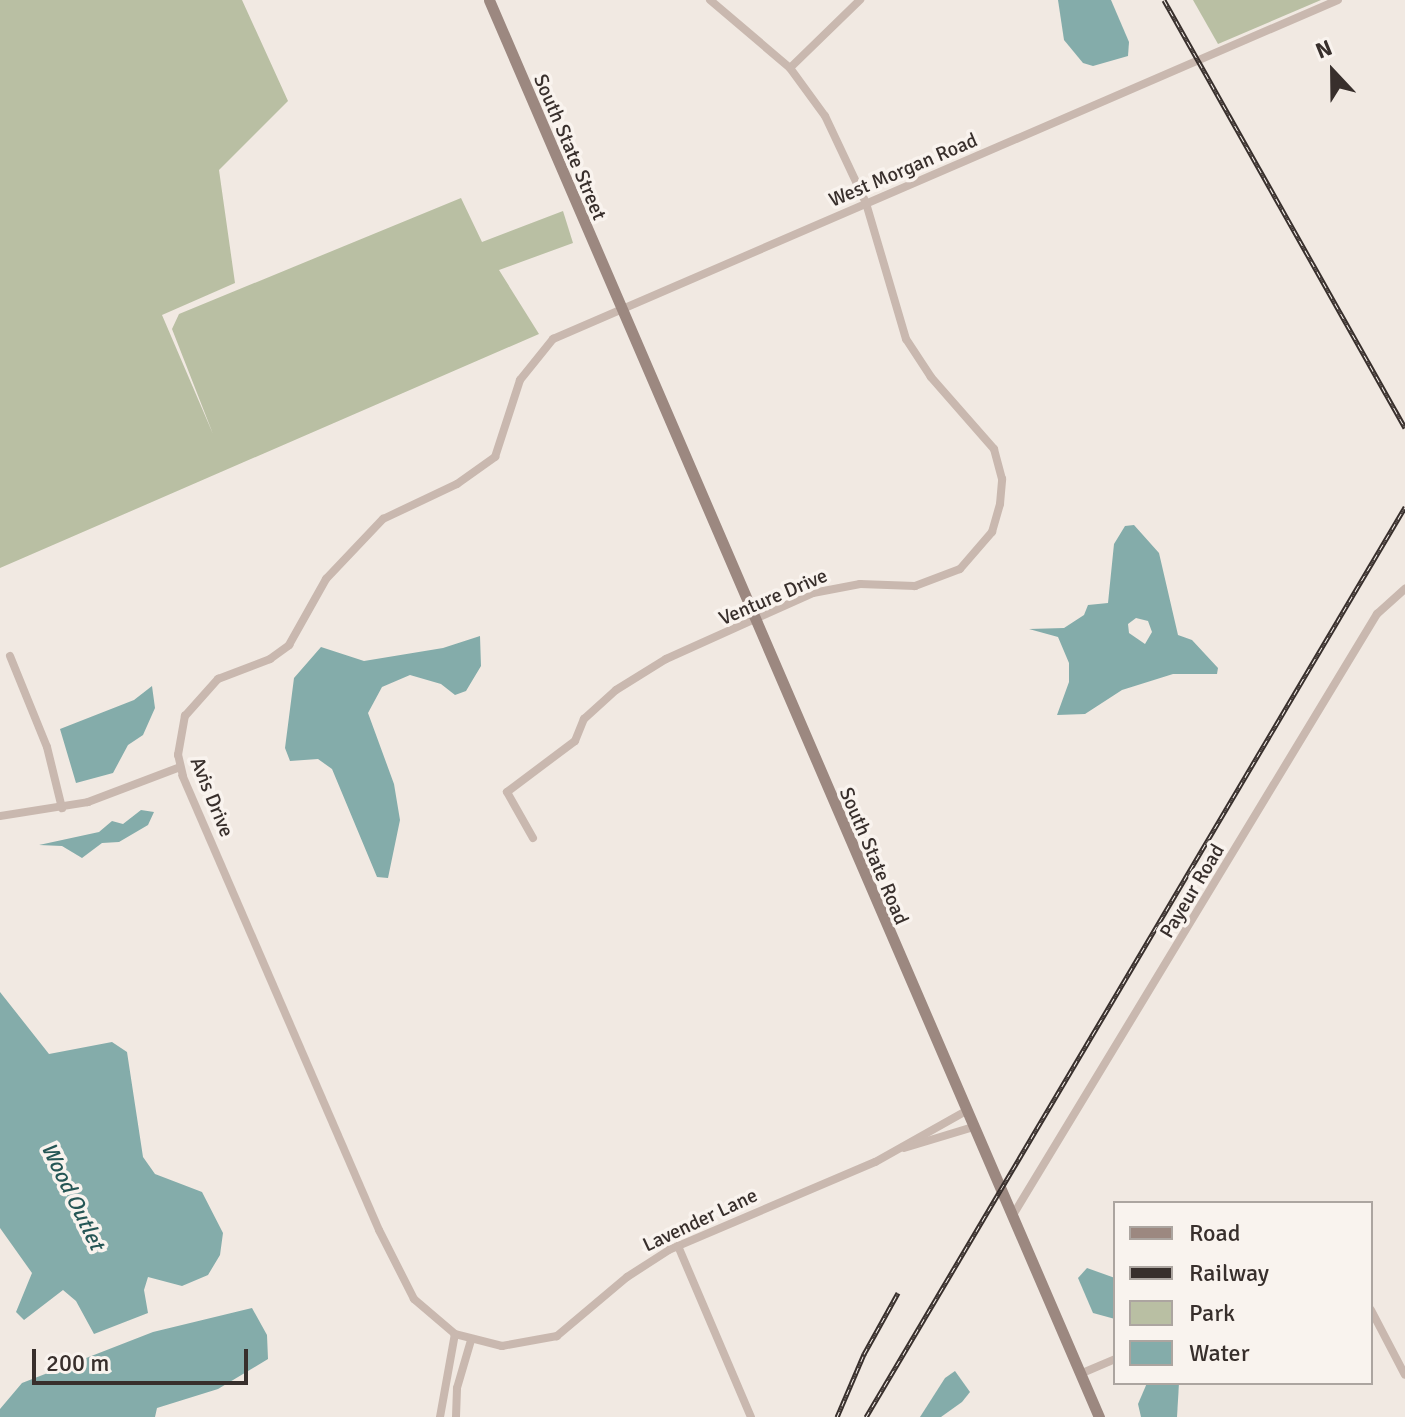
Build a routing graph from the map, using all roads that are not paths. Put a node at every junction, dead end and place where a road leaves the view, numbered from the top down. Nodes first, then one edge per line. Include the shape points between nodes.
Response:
1 (489, 0) edge
2 (710, 0) edge
3 (860, 0) edge
4 (1338, 0) edge
5 (790, 68) junction
6 (866, 203) junction
7 (619, 308) junction
8 (1405, 589) edge
9 (755, 624) junction
10 (10, 656) dead end
11 (180, 767) junction
12 (62, 808) junction
13 (0, 816) edge
14 (533, 838) dead end
15 (966, 1111) junction
16 (973, 1127) junction
17 (903, 1148) junction
18 (1013, 1215) junction
19 (384, 1242) joint
20 (678, 1246) junction
21 (1373, 1314) edge
22 (455, 1334) junction
23 (471, 1340) junction
24 (1113, 1360) edge
25 (1080, 1374) junction
26 (1405, 1375) edge
27 (440, 1417) edge
28 (456, 1417) edge
29 (751, 1417) edge
30 (1099, 1417) edge

1 - 7 main road, South State Street
2 - 5 street, Venture Drive
3 - 5 street
4 - 6 street, West Morgan Road
5 - 6 street, Venture Drive via 825,116
6 - 7 street, West Morgan Road
6 - 9 street, Venture Drive via 906,339 931,377 994,449 1002,479 1000,504 992,532 960,569 915,586 839,586
7 - 9 main road, South State Road
7 - 11 street, Avis Drive via 553,339 528,366 495,457 457,484 383,519 326,579 289,645 270,659 224,675 199,694 182,728
8 - 18 street, Payeur Road via 1377,614
9 - 14 street, Venture Drive via 638,675 584,719 575,741 507,792
9 - 15 main road, South State Road
10 - 12 street via 47,747
11 - 12 street
11 - 19 street, Avis Drive
12 - 13 street
15 - 16 main road, South State Road
15 - 17 street, Lavender Lane
16 - 17 street, Lavender Lane
16 - 18 main road, South State Road
17 - 20 street, Lavender Lane
18 - 25 main road, South State Road
19 - 22 street, Lavender Lane via 414,1299
20 - 23 street, Lavender Lane via 636,1270 557,1336 502,1346
20 - 29 street
21 - 26 street
22 - 23 street, Lavender Lane
22 - 27 street
23 - 28 street via 457,1388
24 - 25 street
25 - 30 main road, South State Road

